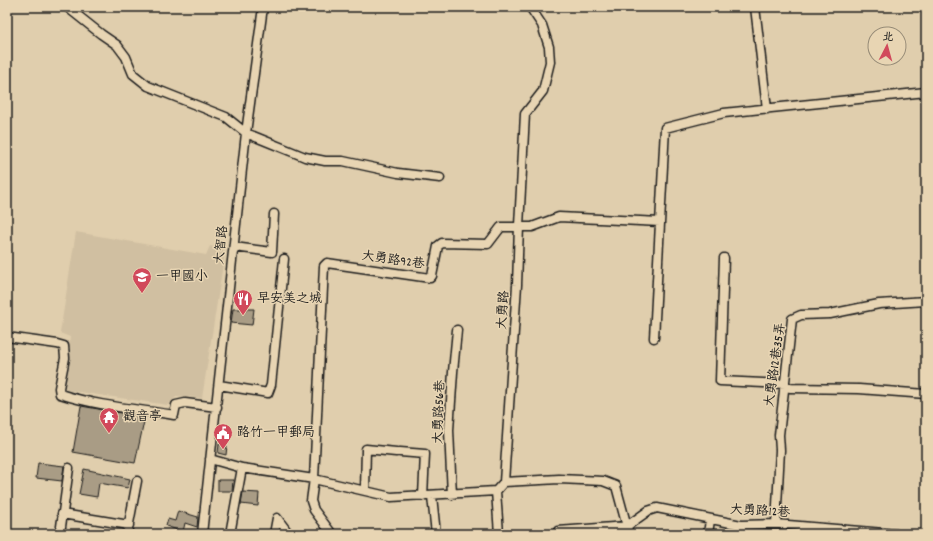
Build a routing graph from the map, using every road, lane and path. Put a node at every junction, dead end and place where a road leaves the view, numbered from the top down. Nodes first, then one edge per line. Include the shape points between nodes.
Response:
1 (67, 7) edge
2 (264, 7) edge
3 (530, 7) edge
4 (755, 7) edge
5 (926, 92) edge
6 (767, 108) junction
7 (246, 133) junction
8 (440, 178) dead end
9 (274, 214) dead end
10 (660, 222) junction
11 (519, 226) junction
12 (234, 247) junction
13 (724, 258) dead end
14 (284, 259) dead end
15 (926, 301) edge
16 (457, 330) dead end
17 (7, 337) edge
18 (654, 338) dead end
19 (785, 384) junction
20 (219, 385) junction
21 (926, 394) edge
22 (217, 407) junction
23 (210, 459) junction
24 (69, 468) dead end
25 (242, 468) junction
26 (314, 479) junction
27 (137, 481) dead end
28 (504, 482) junction
29 (365, 490) junction
30 (496, 491) junction
31 (452, 494) junction
32 (428, 496) junction
33 (62, 514) junction
34 (710, 520) junction
35 (776, 524) junction
36 (129, 525) junction
37 (628, 530) edge
38 (276, 532) edge
39 (60, 534) edge
40 (127, 534) edge
41 (202, 534) edge
42 (230, 534) edge
43 (289, 534) edge
44 (332, 534) edge
45 (436, 534) edge
46 (499, 534) edge
47 (557, 534) edge
48 (708, 534) edge
49 (896, 534) edge

1 - 7 street via 117,45 126,57 133,74 148,86 226,117
2 - 7 street, 大智路
3 - 11 street, 大勇路 via 542,25 550,47 550,62 543,91 525,114
4 - 6 street
5 - 6 street
6 - 10 street via 724,114 665,128
7 - 8 street via 305,157
7 - 12 street, 大智路
9 - 12 street via 272,252
10 - 11 street, 大勇路92巷 via 559,217 532,227
10 - 18 street
11 - 26 street, 大勇路92巷 via 501,227 488,244 442,243 438,246 430,278 327,263 324,266
11 - 28 street, 大勇路
12 - 20 street, 大智路
13 - 19 street via 720,381
14 - 20 street via 268,393
15 - 19 street, 大勇路12巷35弄 via 879,304 830,314 795,317 792,319
16 - 31 street, 大勇路56巷 via 449,430
17 - 22 street via 64,346 60,394 111,406 174,414 176,405 186,403
19 - 21 street via 790,388 859,389
19 - 35 street, 大勇路12巷35弄 via 779,435
20 - 22 street, 大智路
22 - 23 street, 大智路
23 - 25 street
23 - 41 street, 大智路
24 - 33 street
25 - 26 street
25 - 42 street
26 - 29 street
26 - 44 street via 311,501 314,510
27 - 36 street
28 - 30 street
28 - 37 street via 558,479 603,481 616,486
29 - 32 street via 391,497
29 - 32 street via 366,449 425,454
30 - 31 street
30 - 46 street
31 - 32 street
32 - 45 street
33 - 36 street
33 - 39 street
34 - 35 street, 大勇路12巷 via 741,525
34 - 37 street, 大勇路12巷 via 657,508 648,511
34 - 48 street
35 - 49 street, 大勇路12巷
36 - 40 street
37 - 47 street via 558,531
38 - 43 street via 276,518

